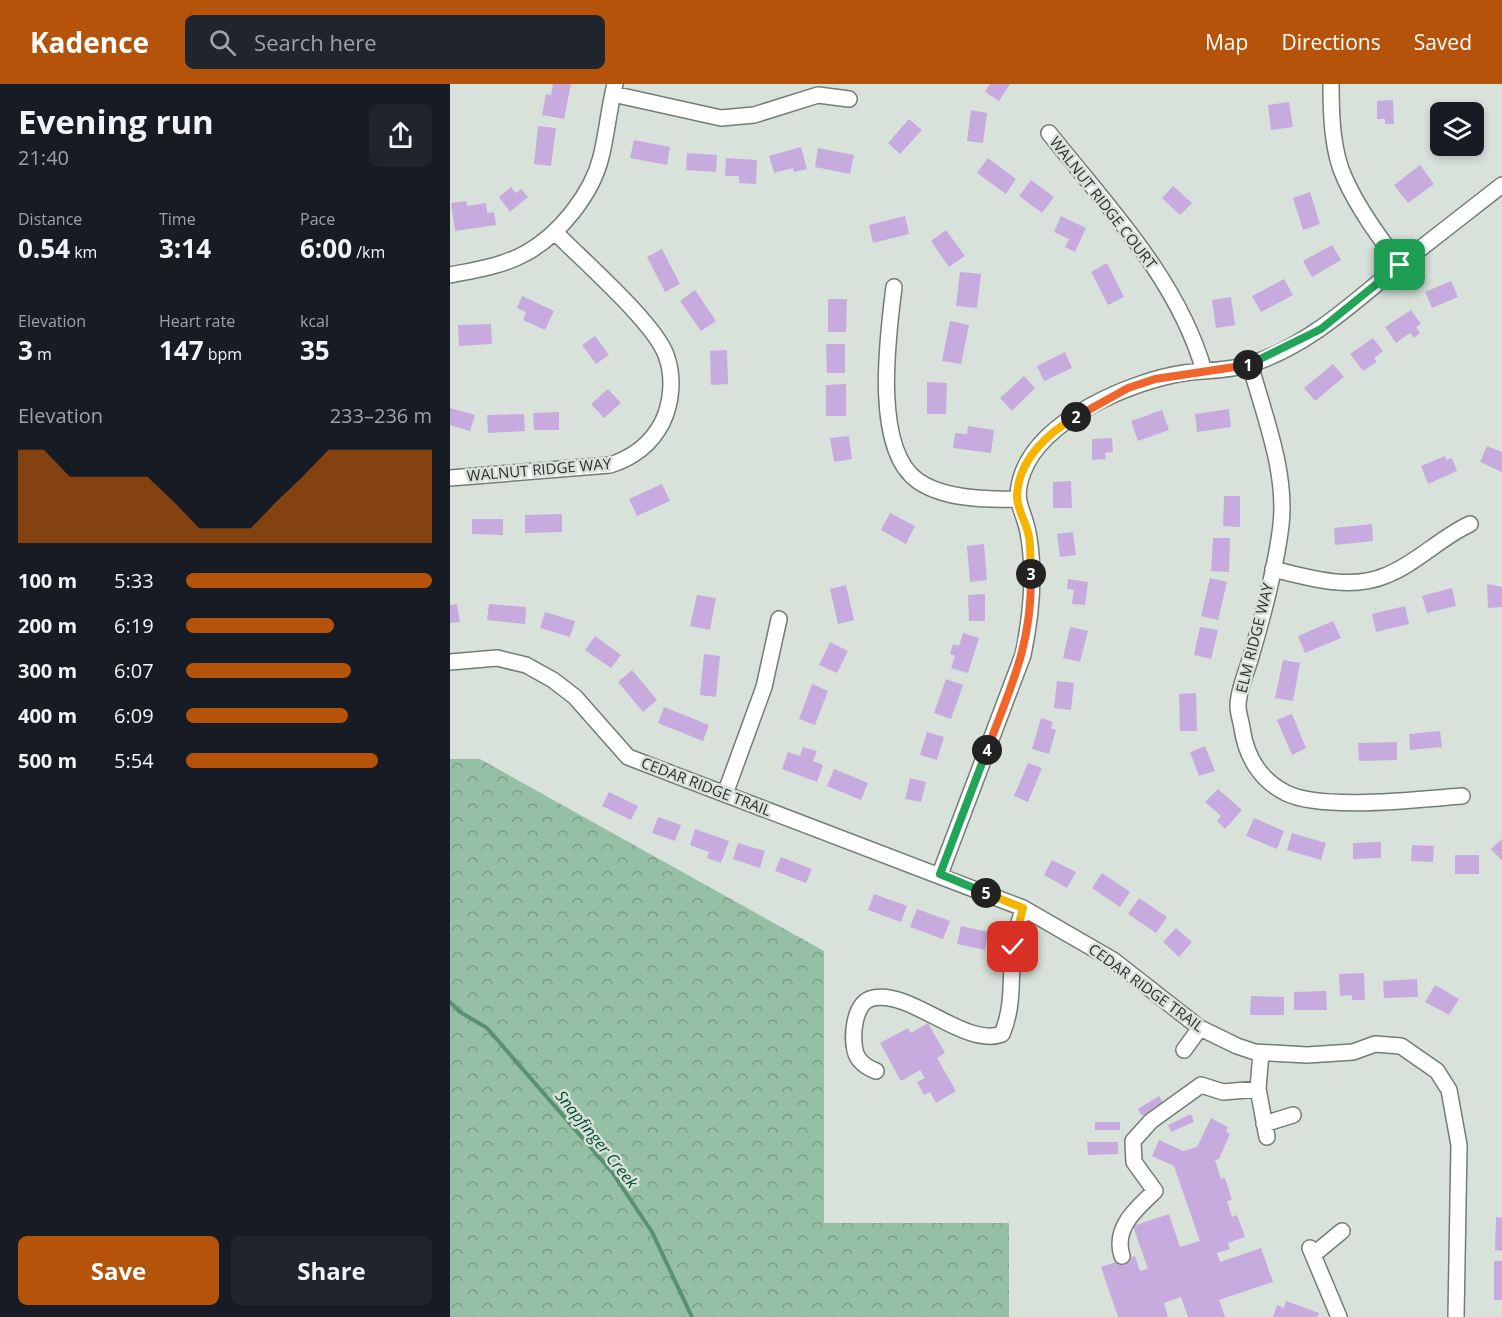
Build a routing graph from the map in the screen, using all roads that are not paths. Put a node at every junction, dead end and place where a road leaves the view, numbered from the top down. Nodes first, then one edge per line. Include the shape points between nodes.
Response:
1 (1331, 84) edge
2 (614, 89) edge
3 (849, 99) dead end
4 (1049, 133) dead end
5 (1502, 185) edge
6 (555, 232) junction
7 (1400, 265) junction
8 (450, 275) edge
9 (894, 287) dead end
10 (1250, 364) junction
11 (1204, 371) junction
12 (450, 478) edge
13 (1017, 499) junction
14 (1470, 524) dead end
15 (1273, 568) junction
16 (779, 619) dead end
17 (450, 662) edge
18 (725, 794) junction
19 (1462, 796) dead end
20 (940, 874) junction
21 (1023, 908) junction
22 (1200, 1028) junction
23 (1184, 1050) dead end
24 (1261, 1053) junction
25 (876, 1071) dead end
26 (1258, 1089) junction
27 (1293, 1114) dead end
28 (1342, 1231) dead end
29 (1122, 1256) dead end
30 (1339, 1317) edge
31 (1456, 1317) edge

1 - 7 street via 1334,133 1344,178
2 - 3 street via 721,118 754,115 818,95
2 - 6 street via 596,172 586,192
4 - 11 street, WALNUT RIDGE COURT via 1139,245 1190,332
5 - 7 street
6 - 8 street via 525,254
6 - 12 street, WALNUT RIDGE WAY via 648,327 666,353 670,369 666,415 652,438 633,455 610,465
7 - 10 street via 1321,329
9 - 13 street via 887,417 894,444 908,472 933,489 965,496
10 - 11 street
10 - 15 street, ELM RIDGE WAY via 1282,503
11 - 13 street via 1128,388 1059,426 1031,455
13 - 20 street via 1029,536 1029,626 1023,655
14 - 15 street via 1389,575 1367,582 1344,583
15 - 19 street, ELM RIDGE WAY via 1238,705 1252,762 1286,793 1302,798 1374,802
16 - 18 street via 764,687
17 - 18 street, CEDAR RIDGE TRAIL via 497,658 526,665 575,698 628,757
18 - 20 street, CEDAR RIDGE TRAIL
20 - 21 street, CEDAR RIDGE TRAIL
21 - 22 street, CEDAR RIDGE TRAIL via 1113,960
21 - 25 street via 1013,947 1008,1021 1002,1034 979,1037 907,1005 872,998 862,1004 856,1017 855,1037 856,1054 865,1067
22 - 23 street
22 - 24 street, CEDAR RIDGE TRAIL
24 - 26 street
24 - 31 street, CEDAR RIDGE TRAIL via 1307,1055 1353,1052 1375,1044 1401,1046 1437,1071 1449,1090 1459,1144
26 - 27 street via 1265,1131
26 - 29 street via 1223,1092 1201,1086 1151,1121 1133,1141 1134,1162 1155,1191 1135,1209 1124,1227 1119,1245
28 - 30 street via 1311,1252

